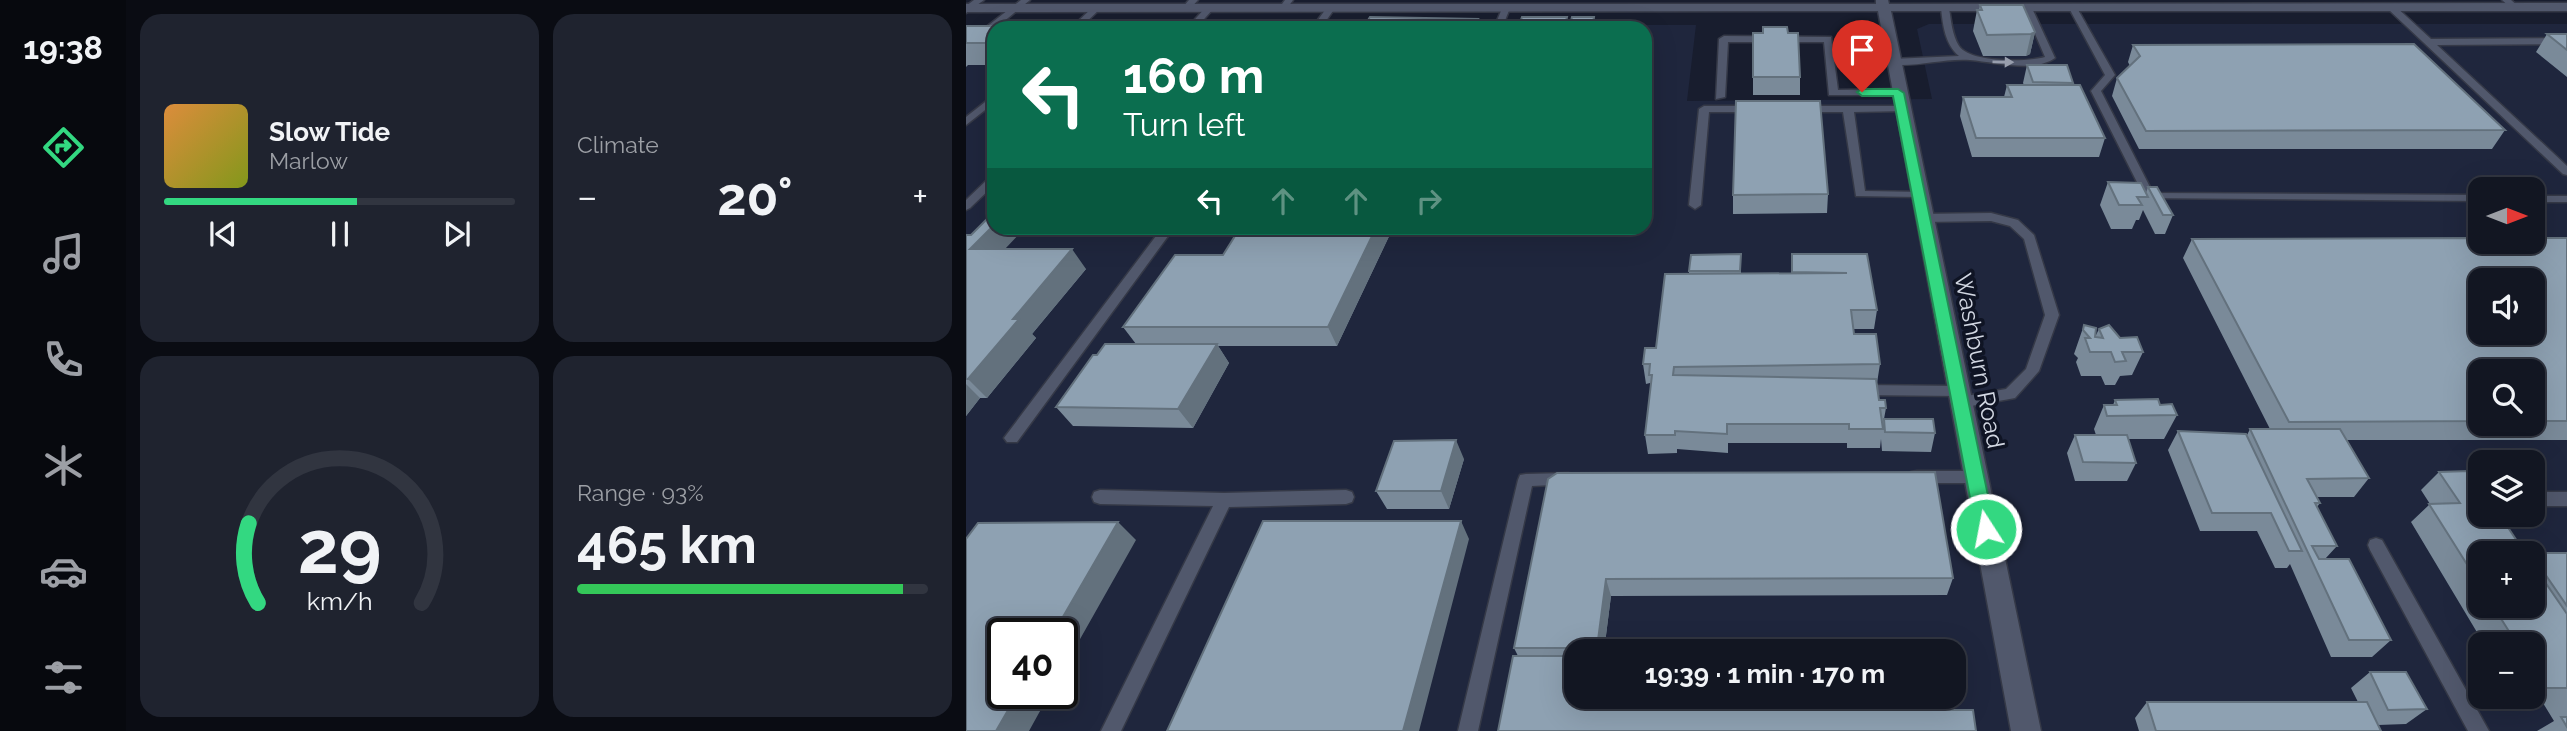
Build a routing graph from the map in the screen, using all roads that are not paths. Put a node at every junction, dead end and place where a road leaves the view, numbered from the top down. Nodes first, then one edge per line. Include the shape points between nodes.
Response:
1 (2511, 3) edge
2 (1021, 4) edge
3 (1190, 4) edge
4 (1286, 4) edge
5 (1427, 4) edge
6 (1688, 4) edge
7 (1797, 4) edge
8 (1882, 4) edge
9 (1938, 5) edge
10 (970, 7) edge
11 (2391, 7) junction
12 (2567, 7) edge
13 (1097, 8) junction
14 (1210, 8) junction
15 (1331, 8) junction
16 (1507, 8) junction
17 (2028, 8) junction
18 (2073, 8) junction
19 (1004, 21) edge
20 (1082, 21) edge
21 (1198, 21) edge
22 (1321, 21) edge
23 (1501, 21) edge
24 (977, 30) edge
25 (987, 33) edge
26 (2567, 41) edge
27 (2429, 42) junction
28 (1967, 58) junction
29 (1892, 62) junction
30 (1720, 97) dead end
31 (1900, 101) junction
32 (987, 104) edge
33 (1769, 109) edge
34 (1782, 109) edge
35 (1848, 109) junction
36 (966, 122) edge
37 (2567, 172) edge
38 (987, 186) edge
39 (1919, 194) junction
40 (2468, 198) edge
41 (2545, 199) edge
42 (2567, 199) edge
43 (1695, 205) dead end
44 (966, 206) edge
45 (1923, 218) junction
46 (1163, 235) edge
47 (1849, 390) edge
48 (1959, 397) junction
49 (1012, 438) dead end
50 (1894, 477) edge
51 (1975, 477) junction
52 (1581, 479) edge
53 (1346, 496) dead end
54 (1100, 497) dead end
55 (2545, 499) edge
56 (2567, 499) edge
57 (1224, 500) junction
58 (2376, 545) dead end
59 (1111, 731) edge
60 (1468, 731) edge
61 (2026, 731) edge
62 (2479, 731) edge

1 - 11 main road
1 - 12 main road
2 - 10 main road
2 - 13 main road
2 - 19 lane
3 - 13 main road
3 - 14 main road
4 - 14 main road
4 - 15 main road
5 - 15 main road
5 - 16 main road
6 - 7 main road
6 - 16 main road
7 - 8 main road
8 - 9 main road
8 - 29 main road, Washburn Road
9 - 17 main road
9 - 28 lane via 1955,47
11 - 18 main road
11 - 27 lane
13 - 20 lane
14 - 21 lane
15 - 22 lane
16 - 23 lane
17 - 18 main road
28 -> 17 lane via 2021,62 2050,58
18 - 40 lane via 2110,75 2096,91 2149,196
24 - 25 lane
26 - 27 lane
27 - 37 lane
28 - 29 lane
29 - 31 main road, Washburn Road
30 - 31 lane via 1724,39 1828,38 1833,93
31 - 35 lane
31 - 39 main road, Washburn Road
32 - 36 lane
33 - 43 lane via 1704,109
34 - 35 lane
35 - 39 lane via 1860,194
38 - 44 lane
39 - 45 main road, Washburn Road
41 - 42 lane
45 - 48 main road, Washburn Road
45 - 48 lane via 1991,217 2014,223 2030,238 2052,315 2032,371 2010,394
46 - 49 lane
47 - 48 lane
48 - 51 main road, Washburn Road
50 - 51 lane
51 - 61 main road, Washburn Road
52 - 60 lane via 1526,480
53 - 57 lane
54 - 57 lane
55 - 56 lane
57 - 59 lane
58 - 62 lane

